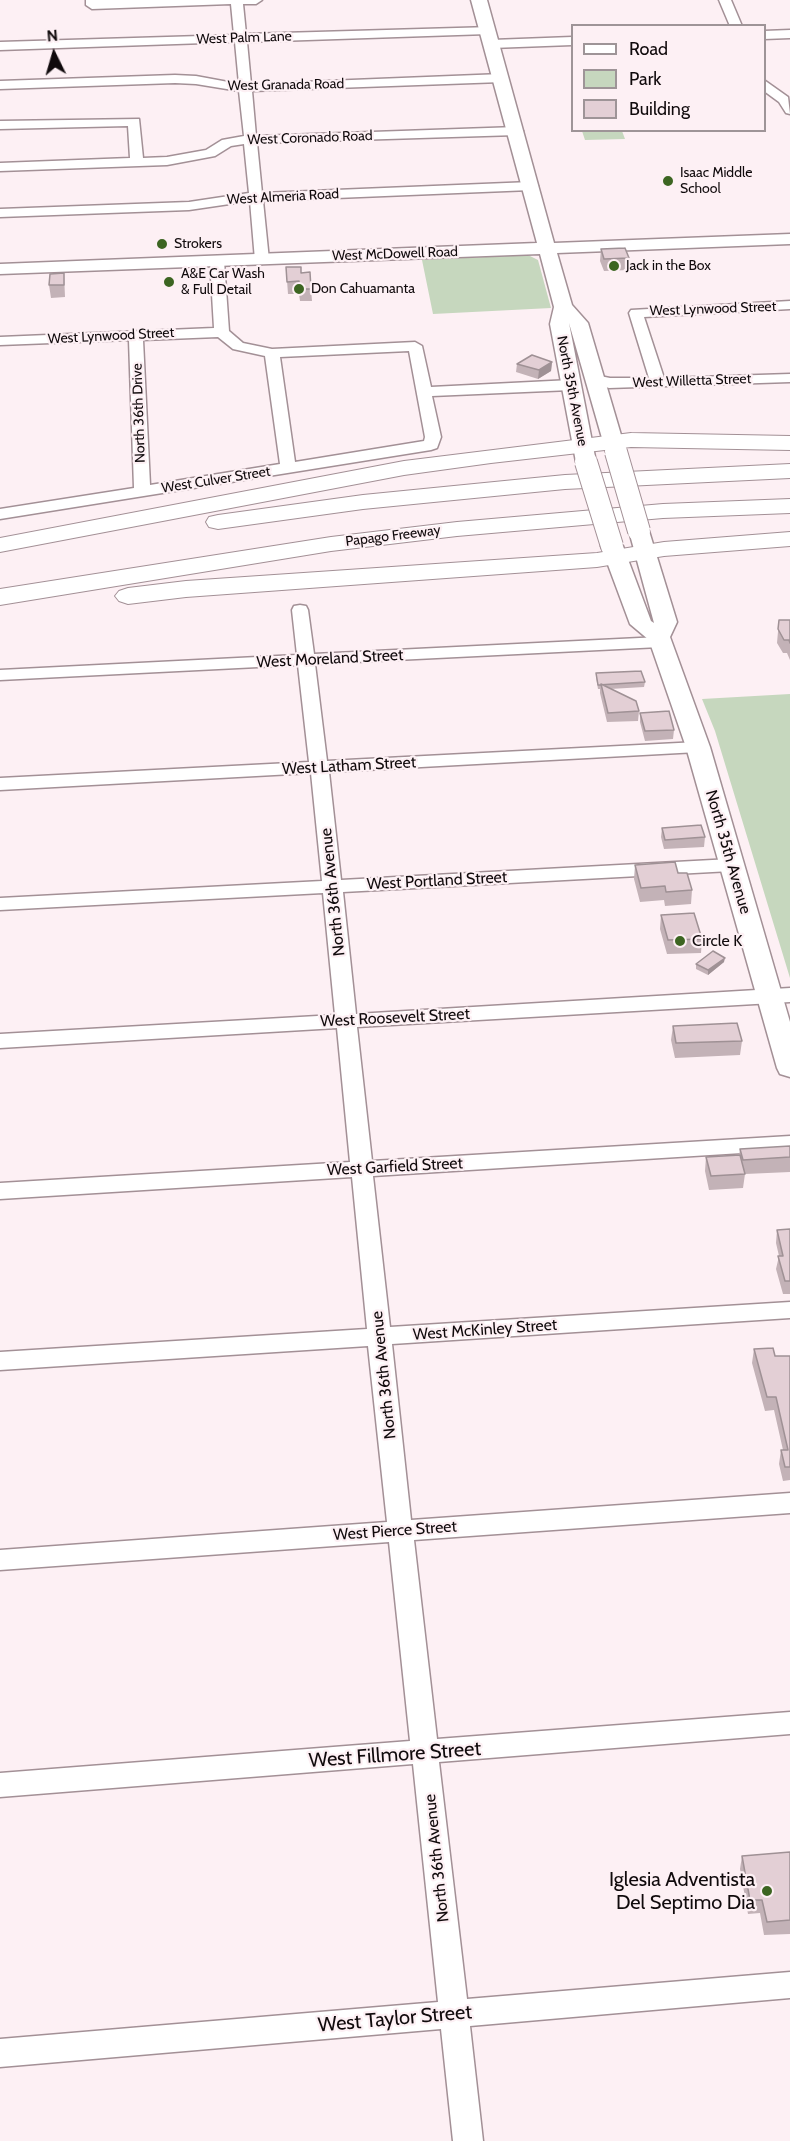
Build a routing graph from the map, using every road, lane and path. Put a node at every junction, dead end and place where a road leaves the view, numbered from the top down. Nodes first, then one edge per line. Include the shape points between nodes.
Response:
1 (256, 0) edge
2 (479, 0) edge
3 (725, 0) edge
4 (237, 1) edge
5 (92, 3) edge
6 (735, 24) edge
7 (790, 34) edge
8 (766, 35) edge
9 (490, 37) junction
10 (240, 38) junction
11 (571, 41) edge
12 (0, 46) edge
13 (502, 78) junction
14 (0, 85) edge
15 (245, 87) junction
16 (769, 88) edge
17 (790, 89) edge
18 (790, 110) edge
19 (0, 125) edge
20 (517, 131) junction
21 (249, 140) junction
22 (137, 163) junction
23 (0, 167) edge
24 (531, 186) junction
25 (255, 197) junction
26 (0, 213) edge
27 (790, 239) edge
28 (548, 249) junction
29 (262, 260) junction
30 (217, 261) junction
31 (0, 269) edge
32 (790, 306) edge
33 (563, 307) junction
34 (222, 332) junction
35 (136, 335) junction
36 (0, 341) edge
37 (272, 353) junction
38 (790, 378) edge
39 (595, 379) junction
40 (658, 383) junction
41 (571, 385) junction
42 (424, 392) junction
43 (790, 443) edge
44 (614, 447) junction
45 (582, 449) junction
46 (288, 468) junction
47 (790, 471) edge
48 (142, 492) junction
49 (790, 506) edge
50 (0, 514) edge
51 (790, 539) edge
52 (0, 545) edge
53 (644, 548) junction
54 (614, 552) junction
55 (0, 557) edge
56 (0, 597) edge
57 (0, 610) edge
58 (300, 610) dead end
59 (659, 640) junction
60 (307, 660) junction
61 (0, 675) edge
62 (698, 747) junction
63 (318, 768) junction
64 (0, 784) edge
65 (731, 865) junction
66 (332, 887) junction
67 (0, 904) edge
68 (780, 996) edge
69 (347, 1020) junction
70 (0, 1041) edge
71 (790, 1068) edge
72 (790, 1143) edge
73 (362, 1169) junction
74 (0, 1191) edge
75 (790, 1310) edge
76 (380, 1337) junction
77 (0, 1362) edge
78 (790, 1503) edge
79 (401, 1531) junction
80 (0, 1560) edge
81 (790, 1723) edge
82 (426, 1753) junction
83 (0, 1785) edge
84 (790, 1985) edge
85 (454, 2013) junction
86 (0, 2053) edge
87 (468, 2141) edge

1 - 4 street
2 - 9 main road, North 35th Avenue
3 - 6 street
4 - 5 street
4 - 10 street
7 - 8 street
9 - 10 street, West Palm Lane
9 - 11 street, West Palm Lane
9 - 13 main road, North 35th Avenue
10 - 12 street, West Palm Lane
10 - 15 street
13 - 15 street, West Granada Road
13 - 20 main road, North 35th Avenue
14 - 15 street, West Granada Road via 175,79
15 - 21 street
16 - 17 street
16 - 18 street
19 - 22 street via 134,122
20 - 21 street, West Coronado Road
20 - 24 main road, North 35th Avenue
21 - 22 street, West Coronado Road via 226,143 210,153 188,158
21 - 25 street
22 - 23 street, West Coronado Road
24 - 25 street, West Almeria Road
24 - 28 main road, North 35th Avenue
25 - 26 street, West Almeria Road via 189,206
25 - 29 street
27 - 28 main road, West McDowell Road
28 - 29 main road, West McDowell Road
28 - 33 main road, North 35th Avenue
29 - 30 main road, West McDowell Road
30 - 31 main road, West McDowell Road
30 - 34 street
32 - 40 street, West Lynwood Street via 636,313
33 - 39 main road, North 35th Avenue via 579,323
33 - 41 main road, North 35th Avenue via 559,324
34 - 35 street, West Lynwood Street
34 - 37 street via 238,346
35 - 36 street, West Lynwood Street
35 - 48 street, North 36th Drive
37 - 42 street via 415,346
37 - 46 street
38 - 40 street, West Willetta Street
39 - 40 street, West Willetta Street via 609,383
39 - 44 main road, North 35th Avenue
41 - 42 street
41 - 45 main road, North 35th Avenue
42 - 46 street, West Culver Street via 433,437 431,445
43 - 44 highway via 631,440
44 - 45 highway
44 - 53 main road, North 35th Avenue, bridge
45 - 52 highway via 404,468
45 - 54 main road, North 35th Avenue, bridge
46 - 48 street, West Culver Street
47 - 55 highway via 606,479 430,495 221,522
48 - 50 street, West Culver Street
49 - 56 highway, Papago Freeway via 663,511 434,531
51 - 53 highway
53 - 54 highway
53 - 59 main road, North 35th Avenue via 666,622
54 - 57 highway via 186,589
54 - 59 main road, North 35th Avenue via 641,624
58 - 60 street, North 36th Avenue
59 - 60 street, West Moreland Street
59 - 62 main road, North 35th Avenue
60 - 61 street, West Moreland Street
60 - 63 street, North 36th Avenue
62 - 63 street, West Latham Street
62 - 65 main road, North 35th Avenue
63 - 64 street, West Latham Street
63 - 66 street, North 36th Avenue
65 - 66 street, West Portland Street
65 - 68 main road, North 35th Avenue
66 - 67 street, West Portland Street
66 - 69 street, North 36th Avenue
68 - 69 street, West Roosevelt Street
68 - 71 main road, North 35th Avenue
69 - 70 street, West Roosevelt Street
69 - 73 street, North 36th Avenue
72 - 73 street, West Garfield Street
73 - 74 street, West Garfield Street
73 - 76 street, North 36th Avenue
75 - 76 street, West McKinley Street
76 - 77 street, West McKinley Street
76 - 79 street, North 36th Avenue
78 - 79 street, West Pierce Street
79 - 80 street, West Pierce Street
79 - 82 street, North 36th Avenue
81 - 82 street, West Fillmore Street
82 - 83 street, West Fillmore Street
82 - 85 street, North 36th Avenue
84 - 85 street, West Taylor Street
85 - 86 street, West Taylor Street
85 - 87 street, North 36th Avenue

